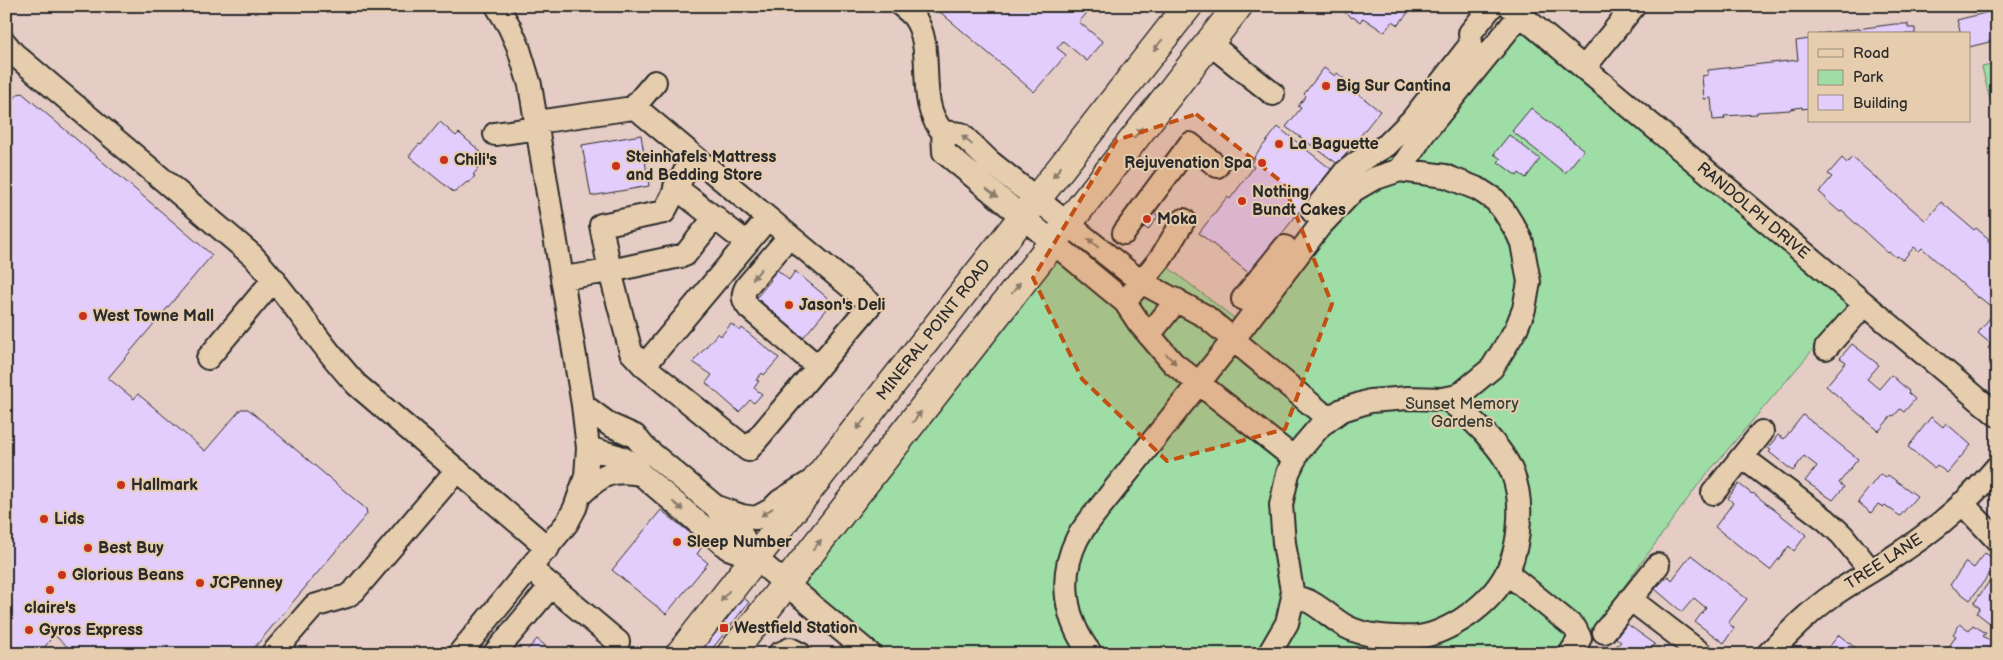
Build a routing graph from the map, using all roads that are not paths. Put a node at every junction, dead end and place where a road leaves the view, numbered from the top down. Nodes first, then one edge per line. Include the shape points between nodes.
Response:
1 (497, 6) edge
2 (902, 6) edge
3 (1188, 6) edge
4 (1238, 6) edge
5 (1492, 6) edge
6 (1634, 6) edge
7 (1515, 10) edge
8 (6, 44) edge
9 (1209, 44) junction
10 (1584, 68) junction
11 (655, 82) dead end
12 (1273, 94) dead end
13 (633, 108) junction
14 (538, 125) junction
15 (495, 134) dead end
16 (693, 156) junction
17 (1217, 166) dead end
18 (1400, 170) junction
19 (675, 187) junction
20 (1030, 208) junction
21 (715, 217) junction
22 (768, 218) junction
23 (1184, 220) dead end
24 (1060, 232) junction
25 (789, 236) junction
26 (747, 242) junction
27 (1112, 259) junction
28 (610, 271) junction
29 (563, 278) junction
30 (274, 279) junction
31 (1141, 282) junction
32 (1243, 298) dead end
33 (1177, 300) junction
34 (1125, 302) junction
35 (1865, 304) junction
36 (1149, 335) junction
37 (1233, 340) junction
38 (1826, 348) dead end
39 (208, 358) dead end
40 (644, 366) junction
41 (818, 367) junction
42 (1198, 382) junction
43 (1447, 398) junction
44 (583, 405) junction
45 (1997, 415) edge
46 (1327, 421) junction
47 (1762, 432) dead end
48 (588, 444) junction
49 (644, 447) junction
50 (1742, 457) junction
51 (1295, 459) junction
52 (1997, 467) edge
53 (457, 470) junction
54 (641, 474) junction
55 (821, 474) junction
56 (1713, 493) dead end
57 (581, 494) junction
58 (1962, 503) junction
59 (716, 507) junction
60 (1997, 540) edge
61 (548, 548) junction
62 (755, 558) junction
63 (1658, 565) dead end
64 (531, 569) junction
65 (1871, 571) junction
66 (1507, 573) junction
67 (786, 583) junction
68 (551, 586) junction
69 (1293, 597) junction
70 (1630, 599) junction
71 (1604, 632) dead end
72 (618, 642) dead end
73 (272, 654) edge
74 (459, 654) edge
75 (494, 654) edge
76 (680, 654) edge
77 (731, 654) edge
78 (779, 654) edge
79 (800, 654) edge
80 (870, 654) edge
81 (1091, 654) edge
82 (1269, 654) edge
83 (1570, 654) edge
84 (1702, 654) edge
85 (1768, 654) edge

1 - 14 street via 525,65
2 - 20 street via 913,16 920,30 931,115 944,132 961,134
3 -> 20 main road, MINERAL POINT ROAD
4 - 9 main road
5 - 32 street via 1470,33 1471,44 1412,120 1387,145 1344,174
6 - 10 street
7 - 10 street, RANDOLPH DRIVE
7 - 18 street
8 - 30 street via 252,255
9 - 12 street
24 -> 9 main road
10 - 35 street, RANDOLPH DRIVE
11 - 13 street
13 - 14 street
13 - 16 street
14 - 15 street
14 - 29 street
16 - 19 street
16 - 22 street
17 - 27 street via 1190,144 1124,233 1123,245
18 - 37 street via 1373,179 1338,204
18 - 43 street via 1445,176 1478,189 1495,200 1504,211 1522,244 1529,282 1516,329 1492,368 1458,396
19 - 21 street
19 - 28 street via 664,212 601,225
20 - 24 street
20 -> 55 main road, MINERAL POINT ROAD
21 - 26 street
21 - 28 street via 685,255
22 - 25 street
22 - 26 street
23 - 31 street via 1172,242
27 -> 24 street
24 - 34 street
67 -> 24 main road
25 -> 41 street via 747,286 744,300 749,308
25 - 41 street via 871,304
26 - 40 street
27 - 31 street
28 - 29 street
28 - 40 street via 631,352
29 - 44 street
30 - 39 street
30 - 53 street via 357,385
31 - 33 street
31 - 34 street
33 - 36 street
33 - 37 street via 1206,316
34 - 36 street
35 - 38 street
35 - 45 street, RANDOLPH DRIVE
36 -> 42 street via 1173,362
37 - 42 street
37 - 46 street via 1324,415
40 - 41 street via 748,450
42 - 51 street
42 - 81 street via 1077,539 1066,577 1066,597 1078,634
43 - 46 street via 1370,401 1342,410
43 - 66 street via 1496,446 1512,471 1520,503 1518,542
44 - 48 street
44 - 49 street via 610,425 635,436
46 - 51 street
47 - 50 street
48 - 49 street via 609,439
48 - 54 street via 632,462
48 - 57 street
49 - 59 street
50 - 56 street
50 - 65 street via 1826,520
51 - 69 street via 1288,473 1281,505
52 - 58 street, TREE LANE
53 - 61 street
53 - 73 street via 354,591 314,606
54 - 57 street via 606,474
54 -> 62 street via 728,548
55 -> 59 street via 756,518
55 - 62 main road, MINERAL POINT ROAD
57 - 61 street via 567,523
58 - 60 street
58 - 65 street, TREE LANE via 1933,530
59 - 62 street via 724,520 740,532
61 - 64 street
62 - 67 street
62 -> 76 main road, MINERAL POINT ROAD
63 - 70 street
64 - 68 street
64 - 74 street
65 - 85 street, TREE LANE via 1802,620
66 - 69 street via 1475,611 1450,627 1418,637 1384,637 1346,627 1308,601
66 - 83 street via 1575,628 1580,638
67 - 77 main road
67 - 80 street
68 - 72 street
68 - 75 street
69 - 82 street via 1287,623
70 - 71 street
70 - 84 street
78 - 79 street via 790,649

